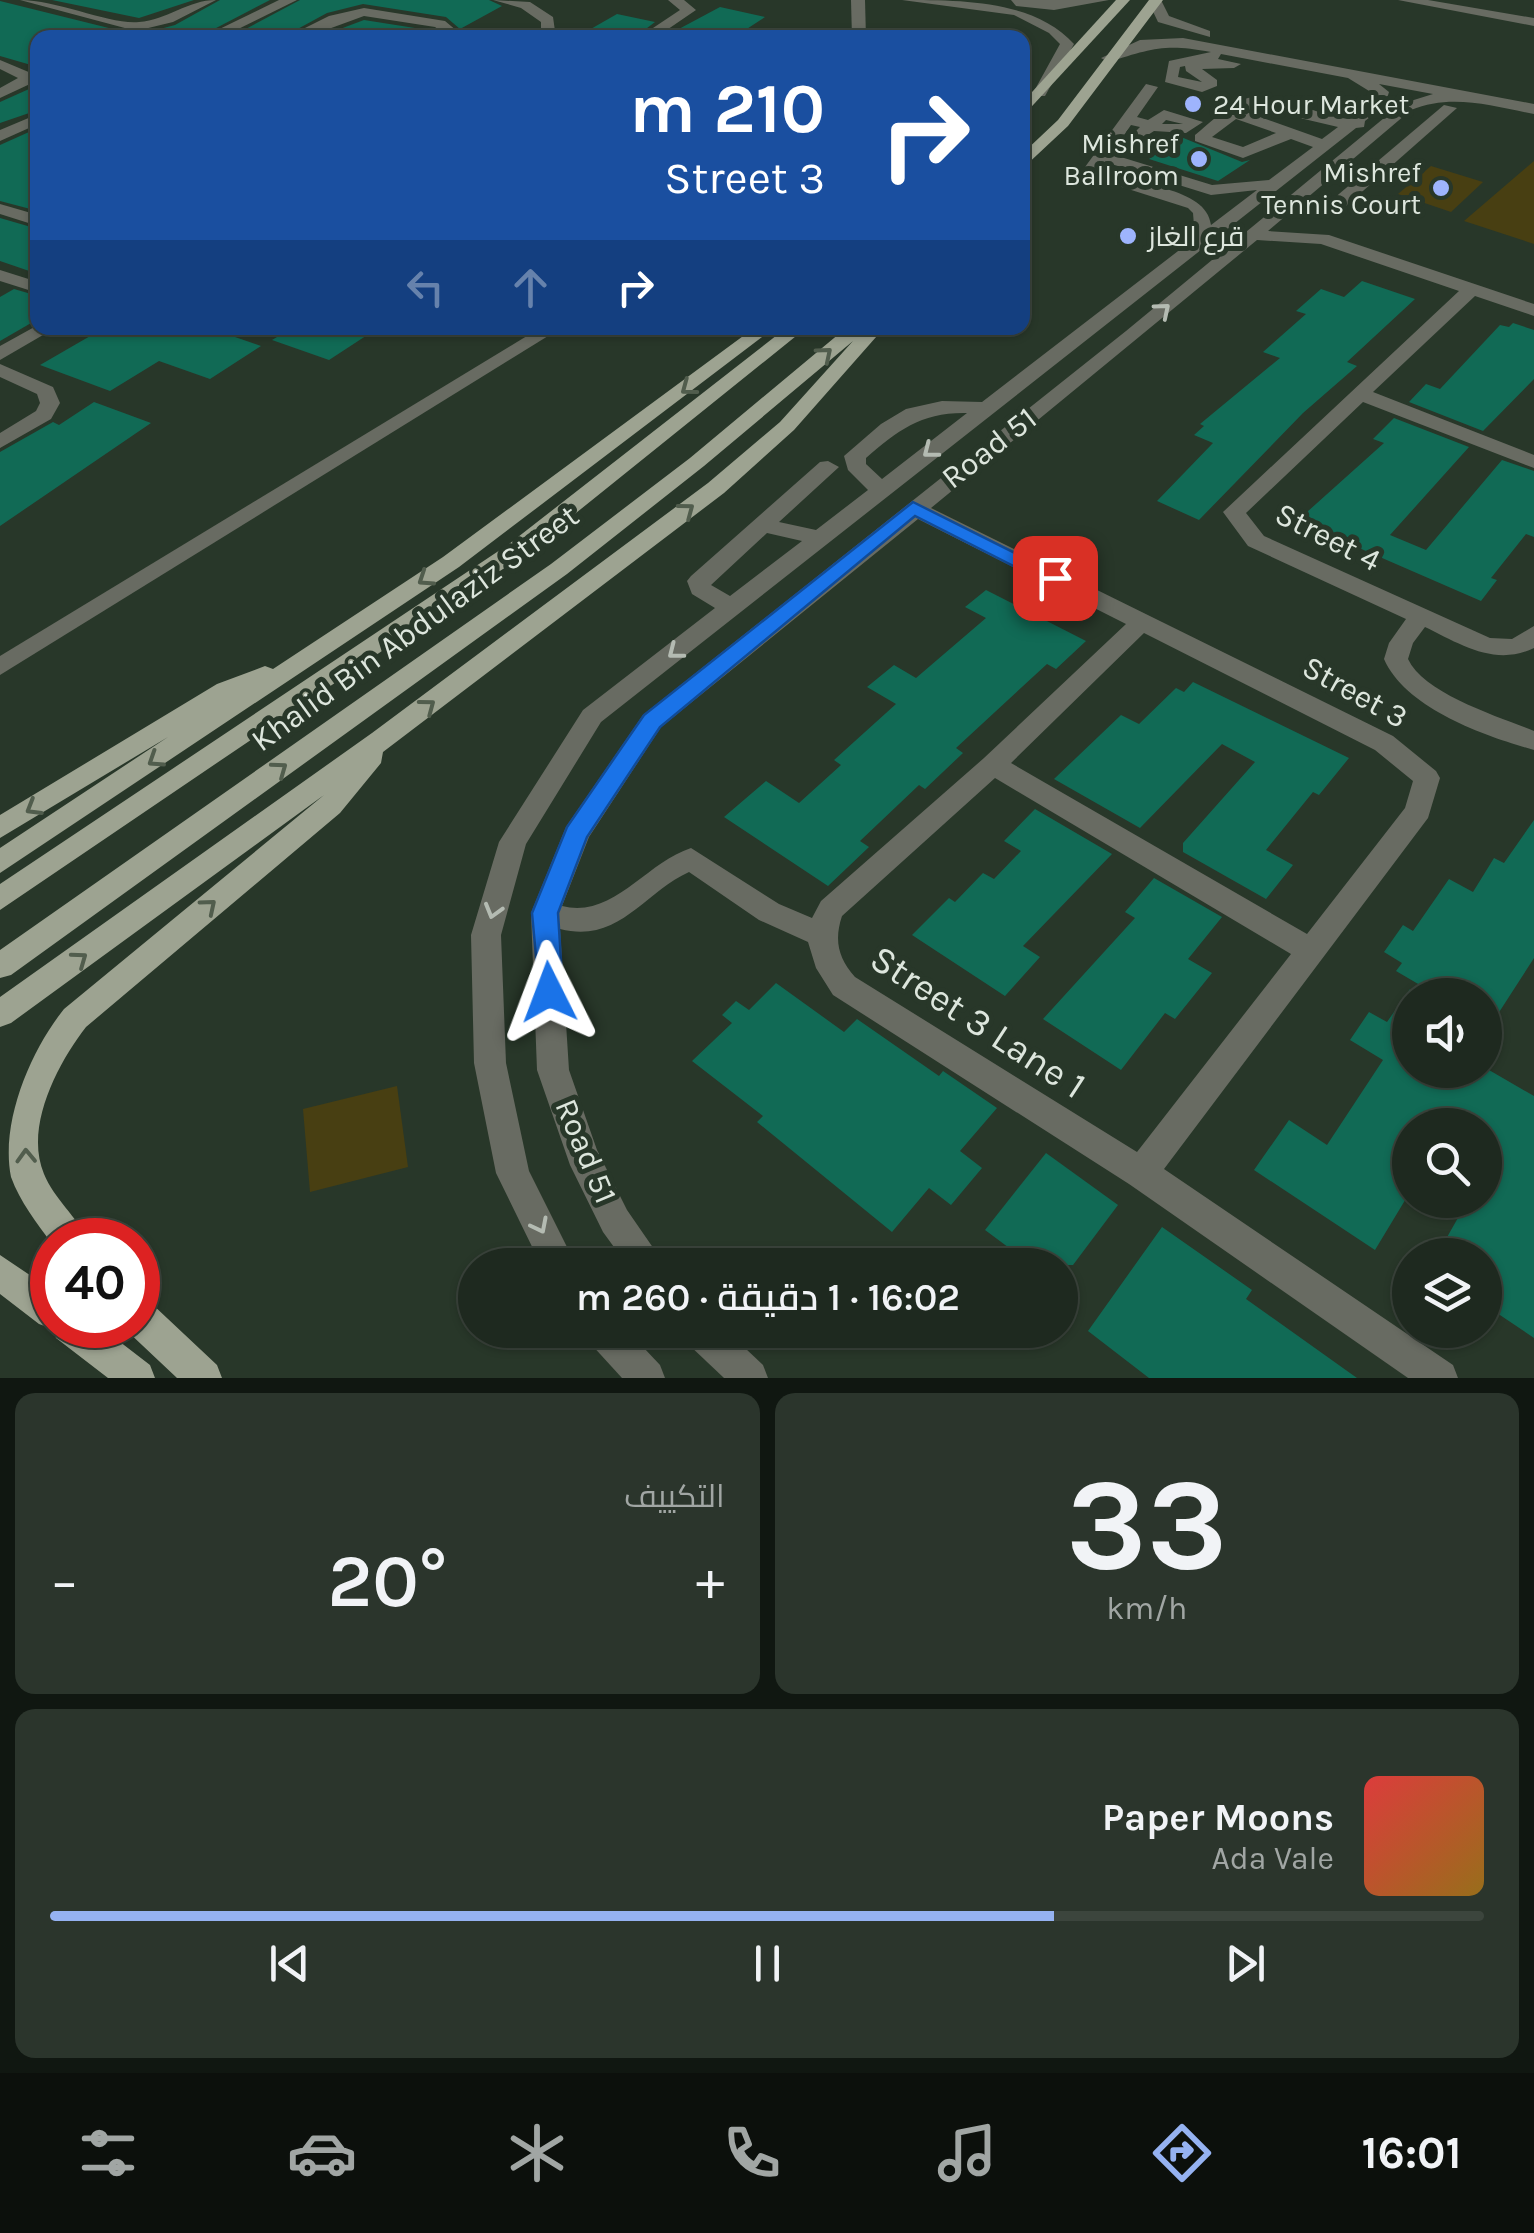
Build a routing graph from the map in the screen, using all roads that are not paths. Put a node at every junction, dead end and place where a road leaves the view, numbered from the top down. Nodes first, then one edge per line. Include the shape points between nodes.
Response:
1 (26, 0) edge
2 (64, 0) edge
3 (209, 0) edge
4 (290, 0) edge
5 (500, 0) edge
6 (675, 0) edge
7 (858, 0) edge
8 (909, 0) edge
9 (1102, 0) edge
10 (1123, 0) edge
11 (1156, 0) edge
12 (1405, 0) edge
13 (1012, 5) edge
14 (50, 6) junction
15 (1534, 22) edge
16 (225, 30) edge
17 (308, 30) edge
18 (449, 30) edge
19 (548, 30) edge
20 (658, 30) edge
21 (859, 30) edge
22 (1234, 47) junction
23 (1108, 58) junction
24 (0, 64) edge
25 (1151, 86) dead end
26 (1040, 93) junction
27 (0, 94) edge
28 (1477, 96) junction
29 (1534, 96) edge
30 (1030, 104) edge
31 (1357, 104) junction
32 (1449, 108) dead end
33 (1534, 109) edge
34 (1234, 113) junction
35 (1318, 119) junction
36 (30, 122) edge
37 (1123, 125) junction
38 (1296, 132) junction
39 (0, 136) edge
40 (1030, 156) edge
41 (1099, 156) junction
42 (1328, 160) junction
43 (1129, 165) junction
44 (1366, 178) junction
45 (1200, 188) junction
46 (1185, 200) junction
47 (1296, 203) junction
48 (0, 209) edge
49 (1332, 209) dead end
50 (30, 218) edge
51 (1252, 234) junction
52 (1330, 235) junction
53 (1203, 236) junction
54 (1, 276) edge
55 (30, 285) edge
56 (1472, 289) junction
57 (1534, 293) edge
58 (1534, 310) edge
59 (34, 335) edge
60 (541, 335) edge
61 (755, 335) edge
62 (788, 335) edge
63 (848, 335) edge
64 (870, 335) edge
65 (1066, 344) junction
66 (0, 354) edge
67 (1102, 359) junction
68 (0, 370) edge
69 (1359, 394) junction
70 (985, 408) junction
71 (0, 442) edge
72 (1534, 462) edge
73 (828, 467) dead end
74 (881, 490) junction
75 (913, 508) junction
76 (763, 525) junction
77 (819, 538) junction
78 (793, 560) junction
79 (722, 615) junction
80 (1418, 618) junction
81 (1142, 622) junction
82 (1534, 634) edge
83 (748, 642) junction
84 (302, 663) junction
85 (0, 666) edge
86 (382, 740) junction
87 (1534, 741) edge
88 (992, 765) junction
89 (0, 828) edge
90 (0, 862) edge
91 (0, 900) edge
92 (545, 913) junction
93 (822, 934) junction
94 (1311, 951) junction
95 (0, 966) edge
96 (0, 1014) edge
97 (1142, 1173) junction
98 (56, 1218) edge
99 (550, 1248) edge
100 (636, 1248) edge
101 (0, 1272) edge
102 (30, 1295) edge
103 (160, 1337) edge
104 (98, 1348) edge
105 (620, 1348) edge
106 (719, 1348) edge
107 (137, 1378) edge
108 (204, 1378) edge
109 (647, 1378) edge
110 (750, 1378) edge
111 (1440, 1378) edge

1 - 14 street
2 - 14 street
3 - 14 street via 144,27
4 - 16 street
5 - 19 street via 525,5 548,20
6 - 20 street via 689,10
7 - 21 street
8 - 13 street
9 - 13 street
10 - 26 main road
11 - 22 street via 1163,19
11 - 23 main road
12 - 15 street
13 - 26 street via 1067,44
17 - 18 street via 364,8
22 - 23 street via 1162,41
22 - 29 street
22 - 31 street
22 - 31 street via 1180,61 1170,79 1202,88 1212,83 1191,68 1215,62 1305,74
23 - 40 main road via 1063,123
24 - 27 street via 26,76
25 - 37 street
26 - 30 main road
28 - 31 street
28 - 31 street, Road 51 via 1406,107
28 - 33 street
31 - 35 street
31 - 42 street, Road 51
32 - 44 street
34 - 35 street via 1255,101
34 - 38 street
34 - 38 street via 1201,138 1243,153
35 - 38 street
36 - 39 street
37 - 41 street
37 - 43 street via 1146,130 1157,144
38 - 42 street
41 - 43 street
41 - 46 street via 1093,167 1102,175
42 - 44 street
42 - 47 street, Road 51
43 - 45 street
44 - 49 street
45 - 46 street via 1200,196
45 - 47 street
46 - 53 street via 1201,212
47 - 51 street, Road 51
47 - 52 street
47 - 53 street, Road 51
48 - 50 street
51 - 52 street
67 -> 51 street, Road 51
52 - 56 street
52 - 57 street
53 - 65 street, Road 51
54 - 55 street
56 - 58 street
56 - 69 street, Street 4
59 - 66 street
60 - 85 street
61 -> 84 main road via 450,562
62 - 91 main road, Khalid Bin Abdulaziz Street via 517,550
95 -> 63 main road, Khalid Bin Abdulaziz Street via 559,570
86 -> 64 main road via 716,488 787,426
65 - 67 street
65 - 70 street, Road 51
67 - 75 street, Road 51
68 - 71 street via 46,391 50,403 44,415
69 - 72 street
69 - 80 street, Street 4 via 1234,512 1256,541
70 -> 74 street, Road 51
70 - 74 street via 929,406 897,422 854,461
73 - 76 street
74 - 77 street, Road 51
75 - 81 street, Street 3
75 - 83 street, Road 51
76 - 77 street
76 - 78 street via 765,536
76 - 79 street via 700,582
77 - 78 street, Road 51
78 - 79 street, Road 51
79 - 83 street
79 -> 99 street, Road 51 via 592,716 512,842 486,935 490,1063 513,1173
80 - 82 street, Street 4 via 1486,646 1509,648
80 - 87 street via 1399,647 1402,672 1432,696
81 - 88 street
81 - 94 street, Street 3 via 1384,742 1428,778 1418,811
83 - 92 street, Road 51 via 652,721 576,834
84 -> 89 main road via 226,690
84 -> 90 main road
96 -> 86 main road
98 -> 86 main road via 25,1170 30,1109 54,1041 330,806
88 - 93 street via 832,909
88 - 94 street
92 - 93 street via 585,920 613,914 691,859 770,912
92 - 100 street, Road 51 via 554,1070 582,1154
93 - 97 street, Street 3 Lane 1 via 826,962 844,986
94 - 97 street, Street 3
97 - 111 street, Street 3 Lane 1
101 - 102 main road
103 - 108 main road
104 - 107 main road
105 - 109 street
106 - 110 street

